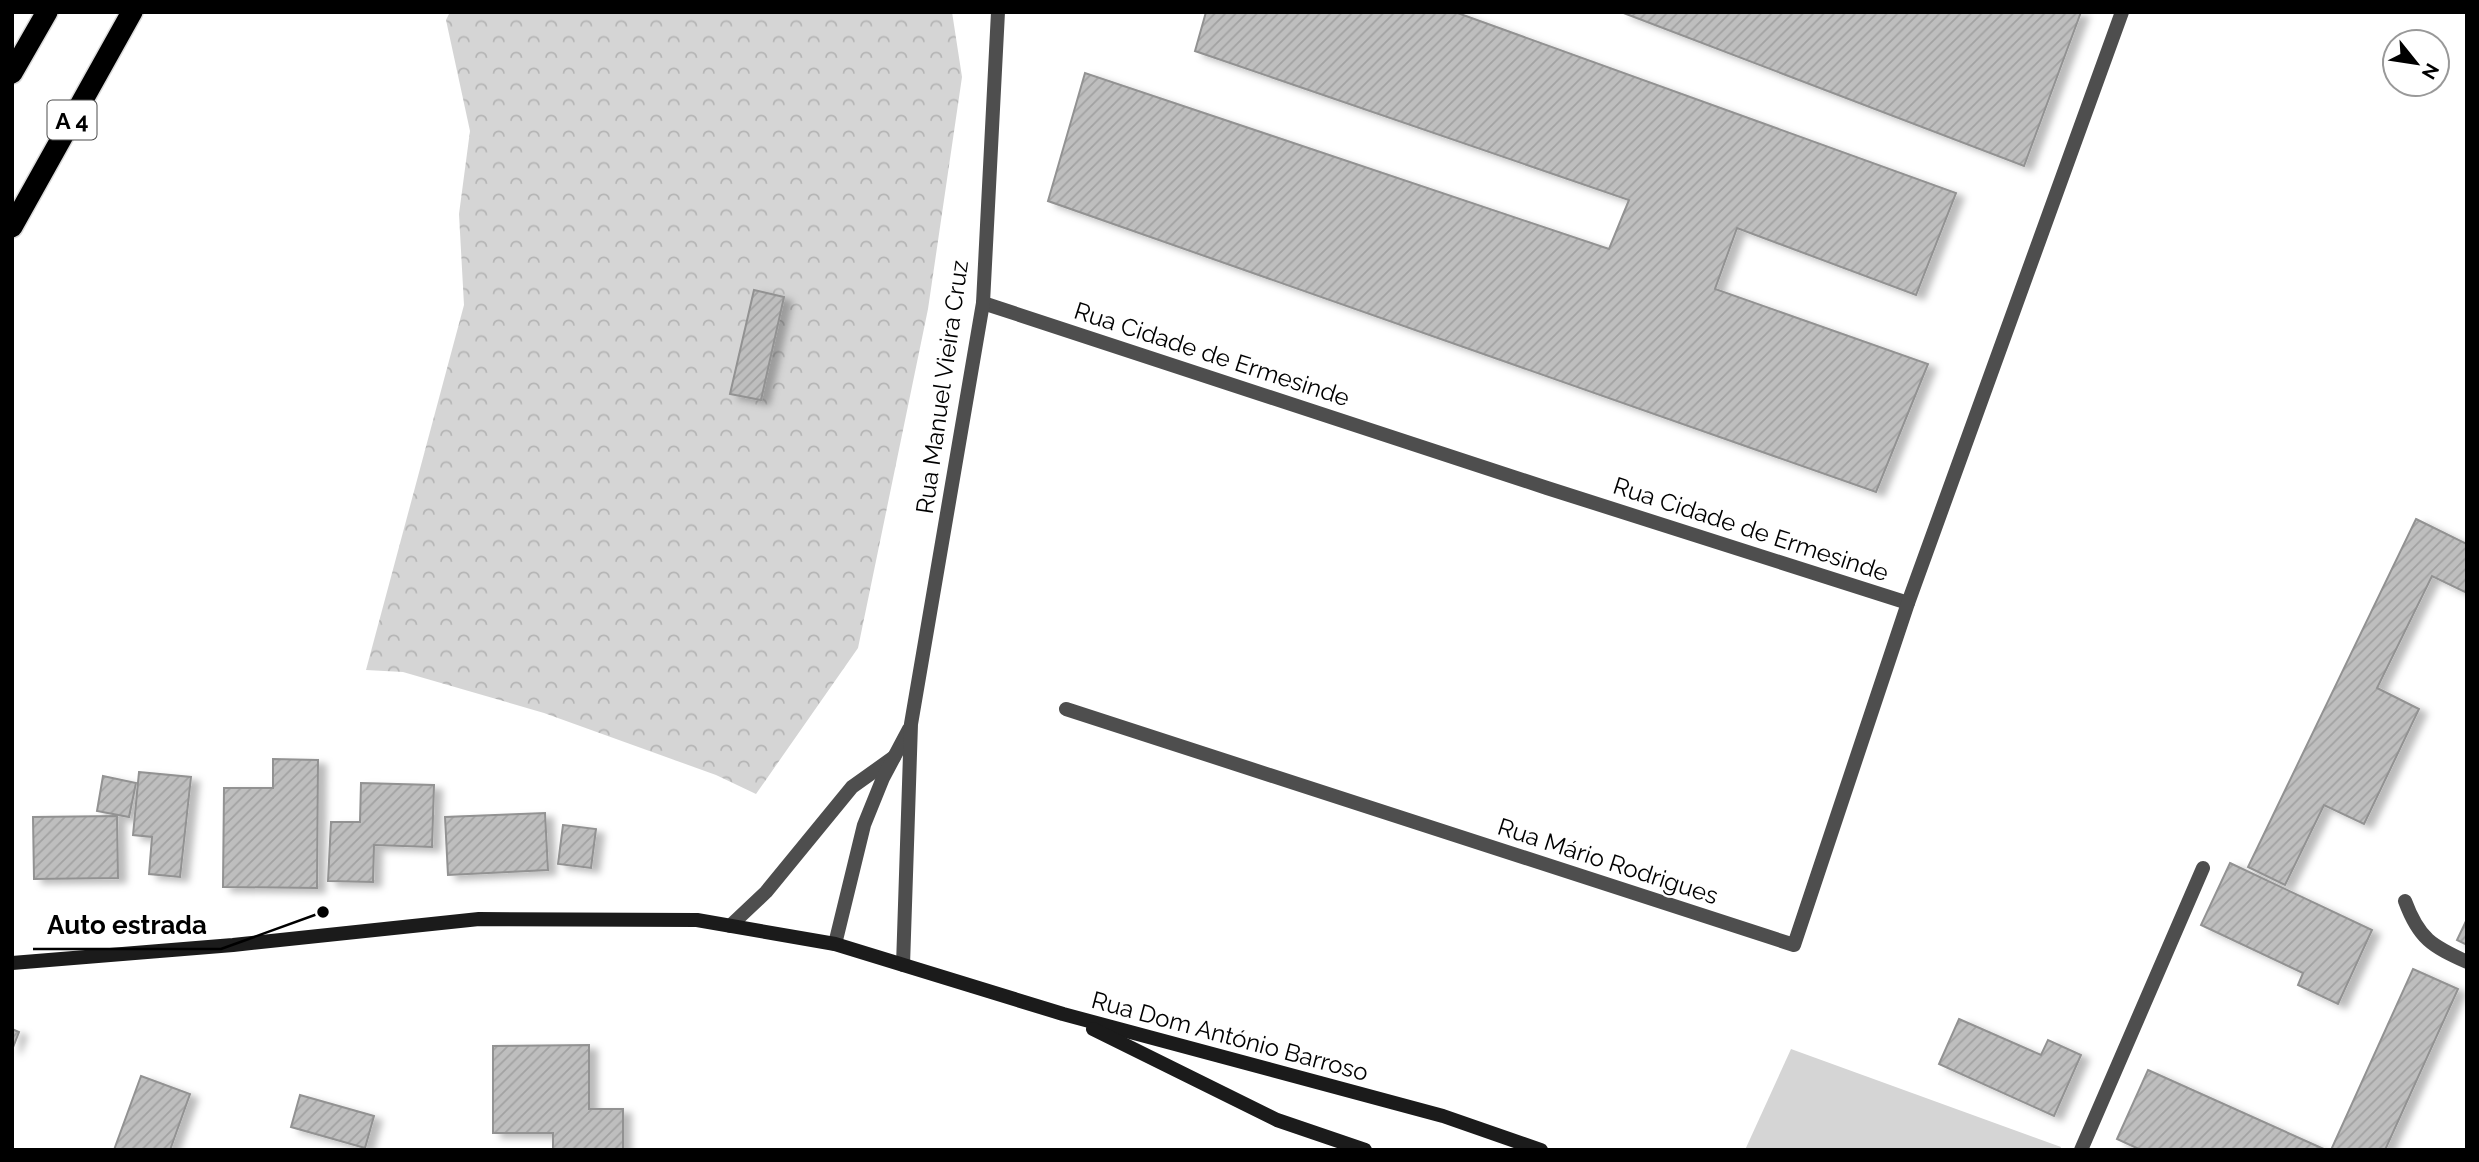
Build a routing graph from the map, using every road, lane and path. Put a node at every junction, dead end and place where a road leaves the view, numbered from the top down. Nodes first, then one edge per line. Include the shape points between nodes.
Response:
1 (47, 12) edge
2 (132, 12) edge
3 (998, 12) edge
4 (2122, 12) edge
5 (12, 73) edge
6 (12, 227) edge
7 (982, 303) junction
8 (1908, 603) junction
9 (1066, 709) dead end
10 (911, 724) junction
11 (894, 757) junction
12 (2203, 868) dead end
13 (2406, 901) dead end
14 (730, 926) junction
15 (835, 944) junction
16 (2467, 962) edge
17 (12, 963) edge
18 (903, 965) junction
19 (1063, 1014) junction
20 (1365, 1150) edge
21 (1541, 1150) edge
22 (2081, 1150) edge

1 - 5 highway
2 - 6 highway, A 4
3 - 7 street, Rua Manuel Vieira Cruz
4 - 8 street, Rua Cidade de Ermesinde
7 - 8 street, Rua Cidade de Ermesinde
7 - 10 street, Rua Manuel Vieira Cruz
8 - 9 street, Rua Mário Rodrigues via 1794,945
10 - 11 street, Rua Manuel Vieira Cruz
10 - 18 street, Rua Manuel Vieira Cruz
11 - 14 street, Rua Manuel Vieira Cruz via 852,787 766,892
11 - 15 street, Rua Manuel Vieira Cruz via 864,825
12 - 22 street
13 - 16 street via 2412,919 2435,947
14 - 15 main road
14 - 17 main road via 697,920 479,919
15 - 18 main road
18 - 19 main road
19 - 20 main road, Rua Dom António Barroso via 1277,1120
19 - 21 main road, Rua Dom António Barroso via 1443,1116

